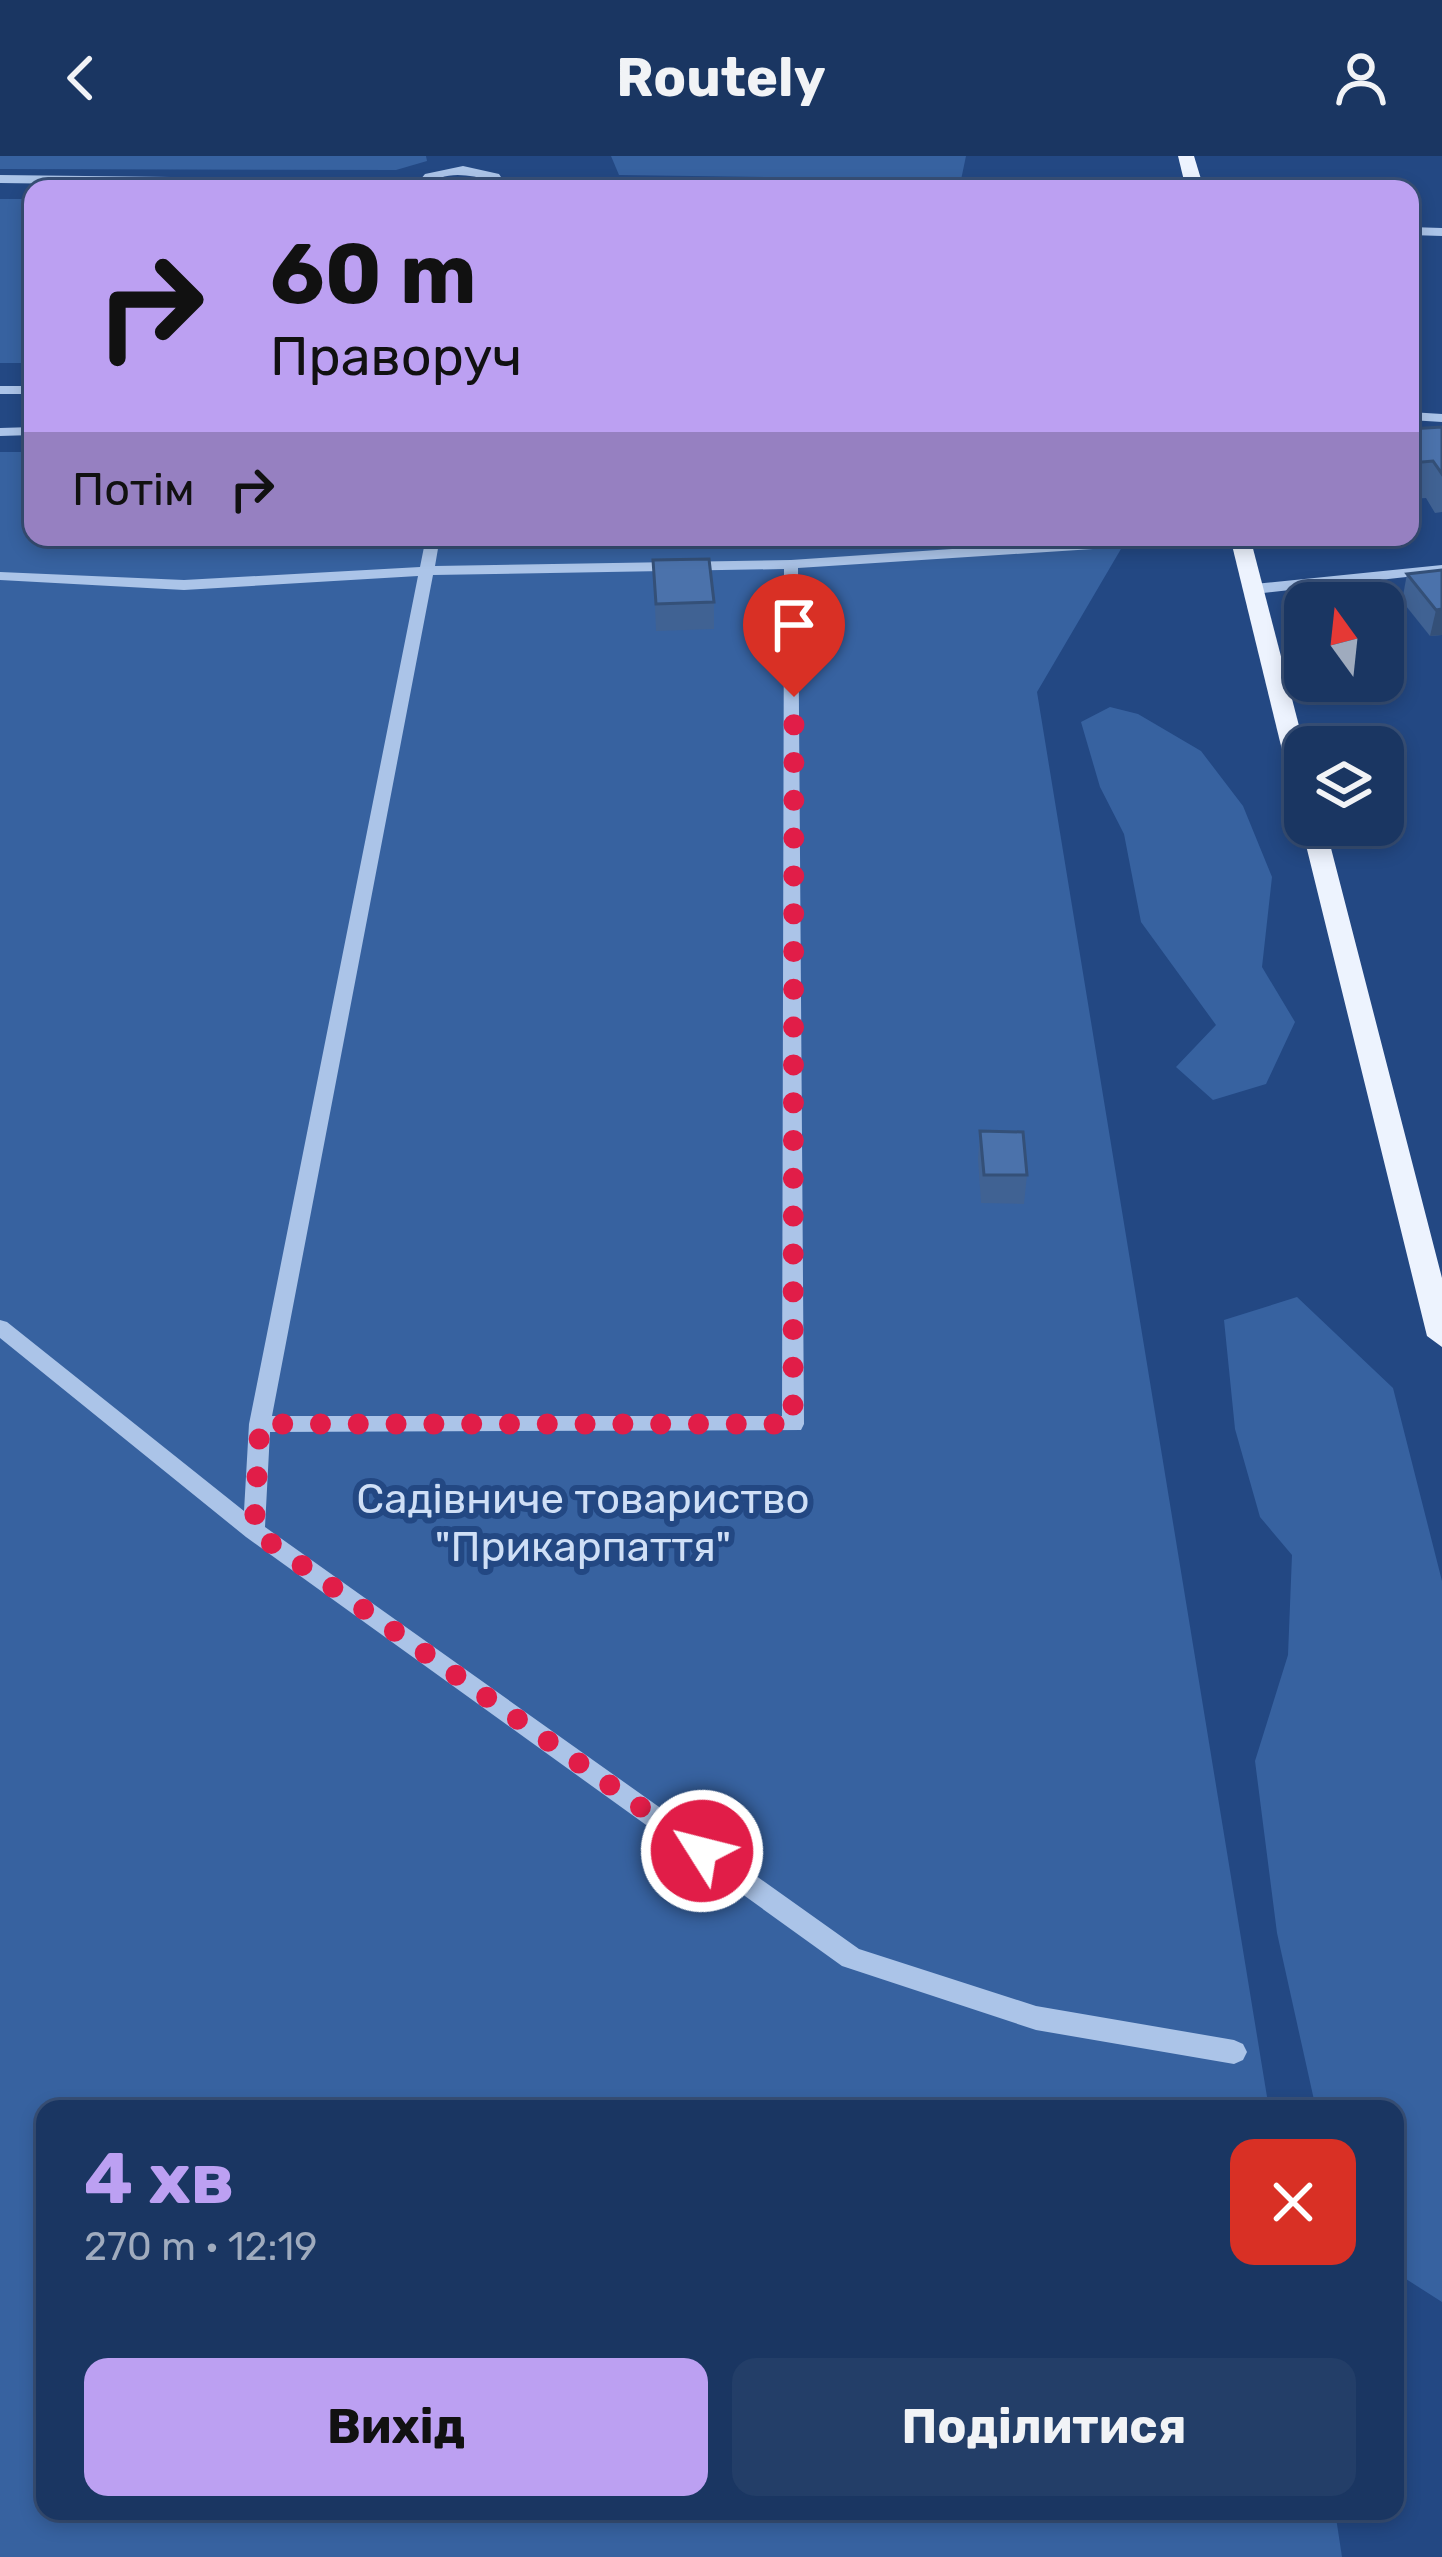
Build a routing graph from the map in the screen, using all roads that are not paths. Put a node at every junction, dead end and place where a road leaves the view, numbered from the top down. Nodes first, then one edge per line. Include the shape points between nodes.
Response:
1 (0, 179) edge
2 (60, 180) edge
3 (436, 180) edge
4 (497, 180) edge
5 (432, 546) edge
6 (1077, 546) edge
7 (1242, 546) edge
8 (791, 564) junction
9 (1442, 569) edge
10 (429, 571) junction
11 (0, 576) edge
12 (1254, 589) junction
13 (1288, 726) edge
14 (1317, 846) edge
15 (0, 1327) edge
16 (1442, 1336) edge
17 (260, 1424) junction
18 (254, 1531) junction
19 (1234, 2052) dead end

1 - 2 street
3 - 4 street via 463,170
5 - 10 street
6 - 8 street
7 - 12 main road
8 - 10 street
8 - 17 street via 793,1424
9 - 12 street
10 - 11 street via 184,585
10 - 17 street
12 - 13 main road
14 - 16 main road
15 - 18 street
17 - 18 street
18 - 19 street via 851,1958 1036,2018

